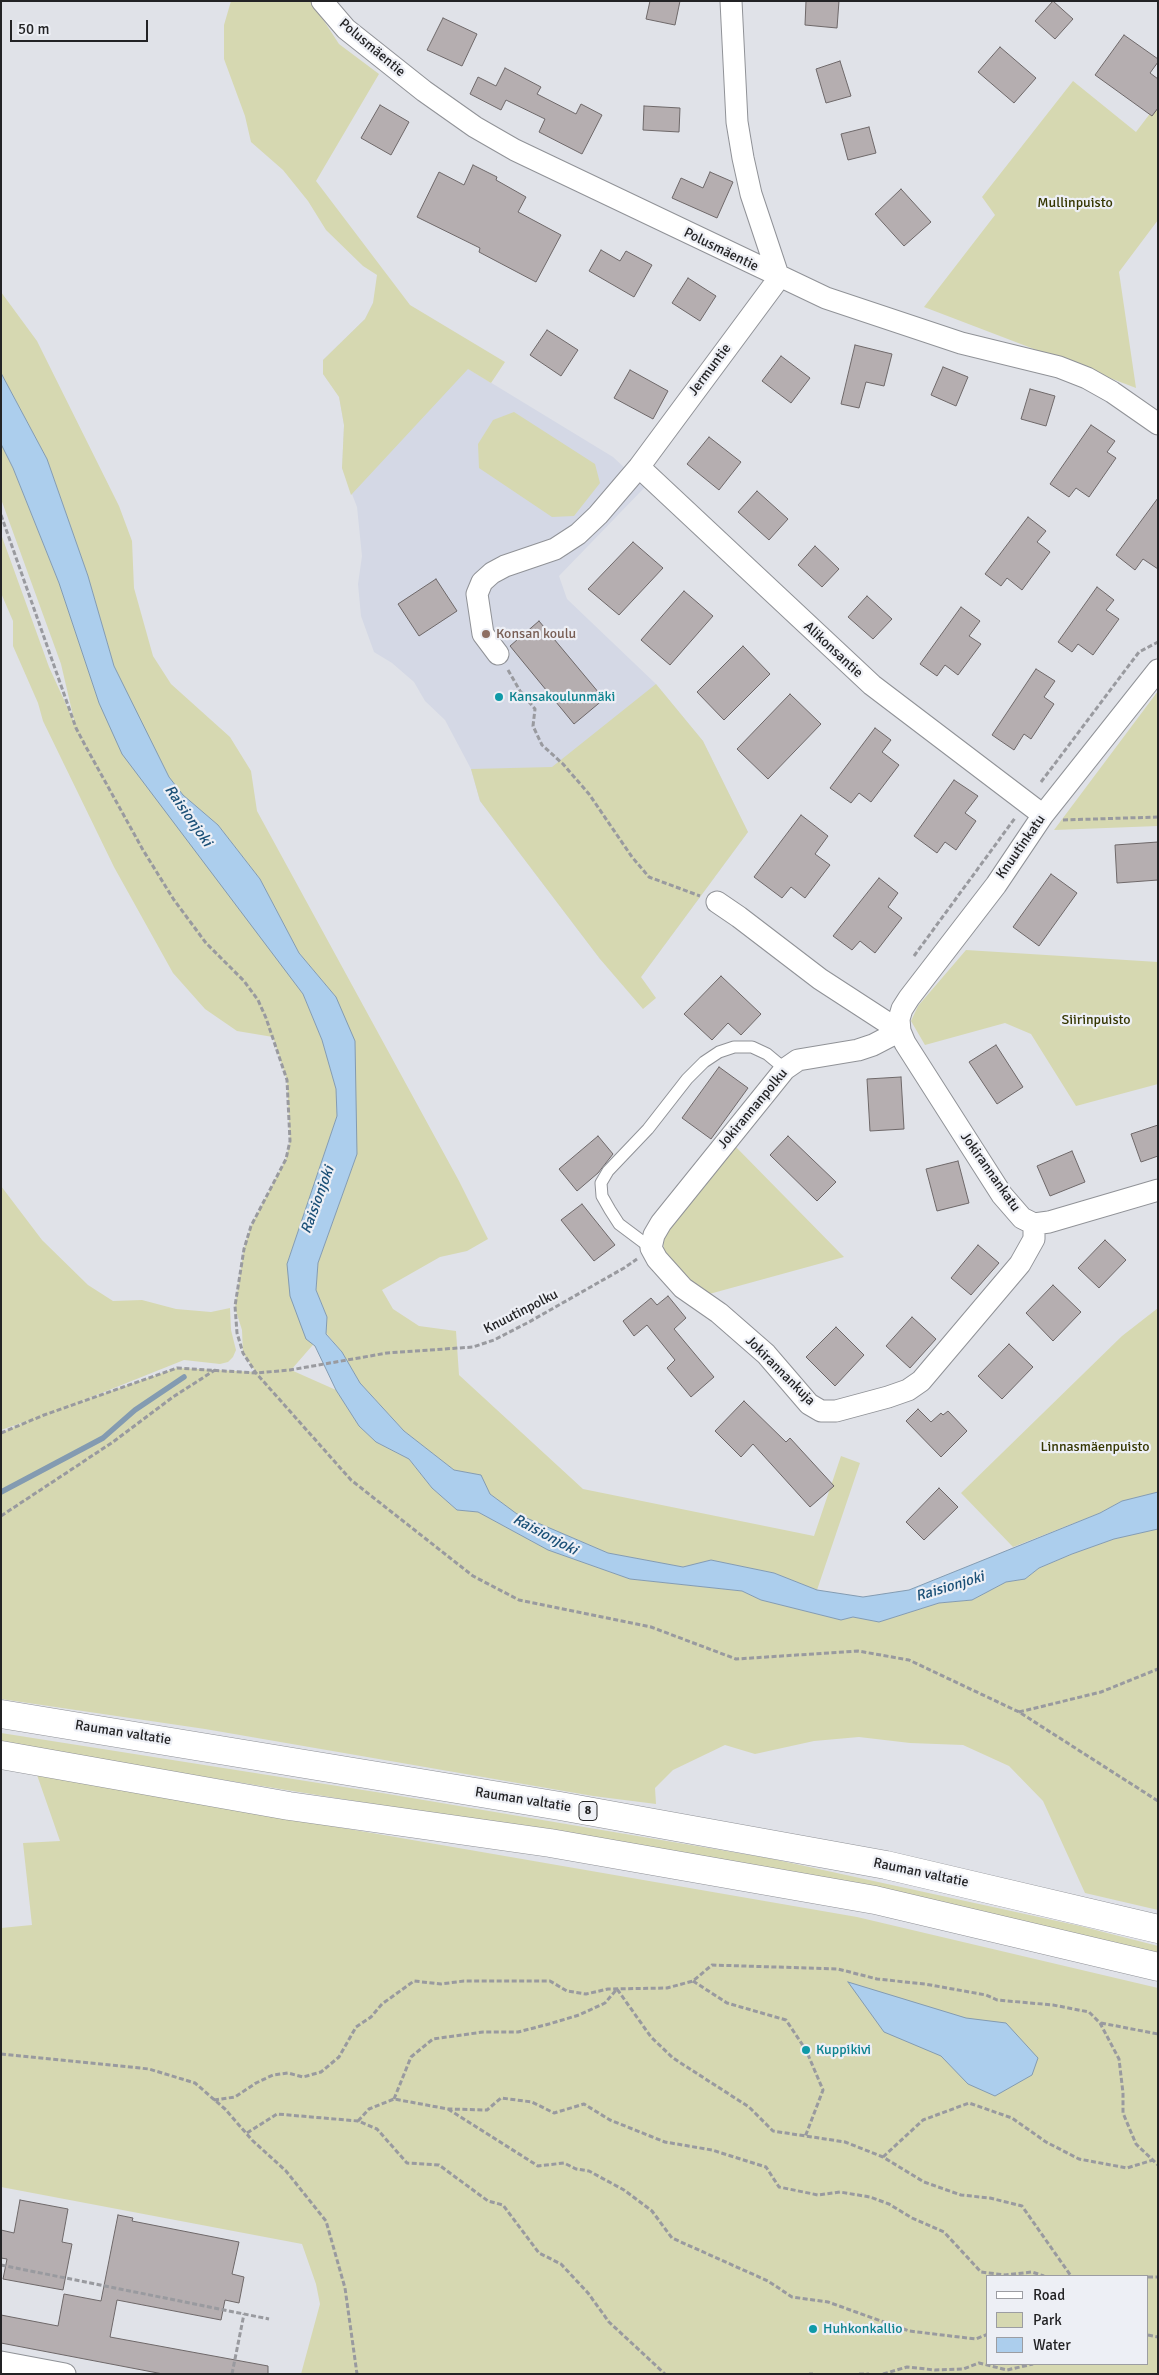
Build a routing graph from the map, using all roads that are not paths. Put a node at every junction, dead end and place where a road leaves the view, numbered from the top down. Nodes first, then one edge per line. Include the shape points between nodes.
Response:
1 (322, 1) edge
2 (732, 1) edge
3 (779, 278) junction
4 (1158, 424) edge
5 (639, 466) junction
6 (498, 654) road end
7 (1158, 670) edge
8 (1051, 817) junction
9 (717, 902) road end
10 (900, 1031) junction
11 (785, 1069) junction
12 (1158, 1190) edge
13 (1034, 1224) junction
14 (651, 1248) junction
15 (1, 1714) edge
16 (1, 1755) edge
17 (1158, 1928) edge
18 (1158, 1968) edge
19 (1, 2362) edge
20 (65, 2374) edge

1 - 3 street, Polusmäentie via 346,29 475,127
2 - 3 street via 736,114 743,158 751,194
3 - 4 street, Polusmäentie via 908,327 1087,378
3 - 5 street, Jermuntie
5 - 6 street, Jermuntie via 578,534 555,549 492,573 482,582 477,594 483,634
5 - 8 street, Alikonsantie via 872,685
7 - 8 street, Knuutinkatu
8 - 10 street, Knuutinkatu via 1024,842 909,998 902,1009
9 - 10 street via 820,979
10 - 11 street, Jokirannanpolku via 873,1045 798,1060
10 - 13 street, Jokirannankatu via 1002,1196 1022,1218
11 - 14 street, Jokirannanpolku via 661,1223
11 - 14 lane via 767,1054 752,1048 734,1047 719,1052 687,1079 648,1129 608,1171 601,1183 602,1196 619,1224
12 - 13 street
13 - 14 street, Jokirannankuja via 1034,1239 1020,1264 921,1381 908,1390 836,1411 821,1411 809,1404 766,1354 719,1313 683,1288
15 - 17 highway, Rauman valtatie / 8 via 560,1806 886,1865
16 - 18 highway via 289,1806 550,1843 875,1900
19 - 20 street

